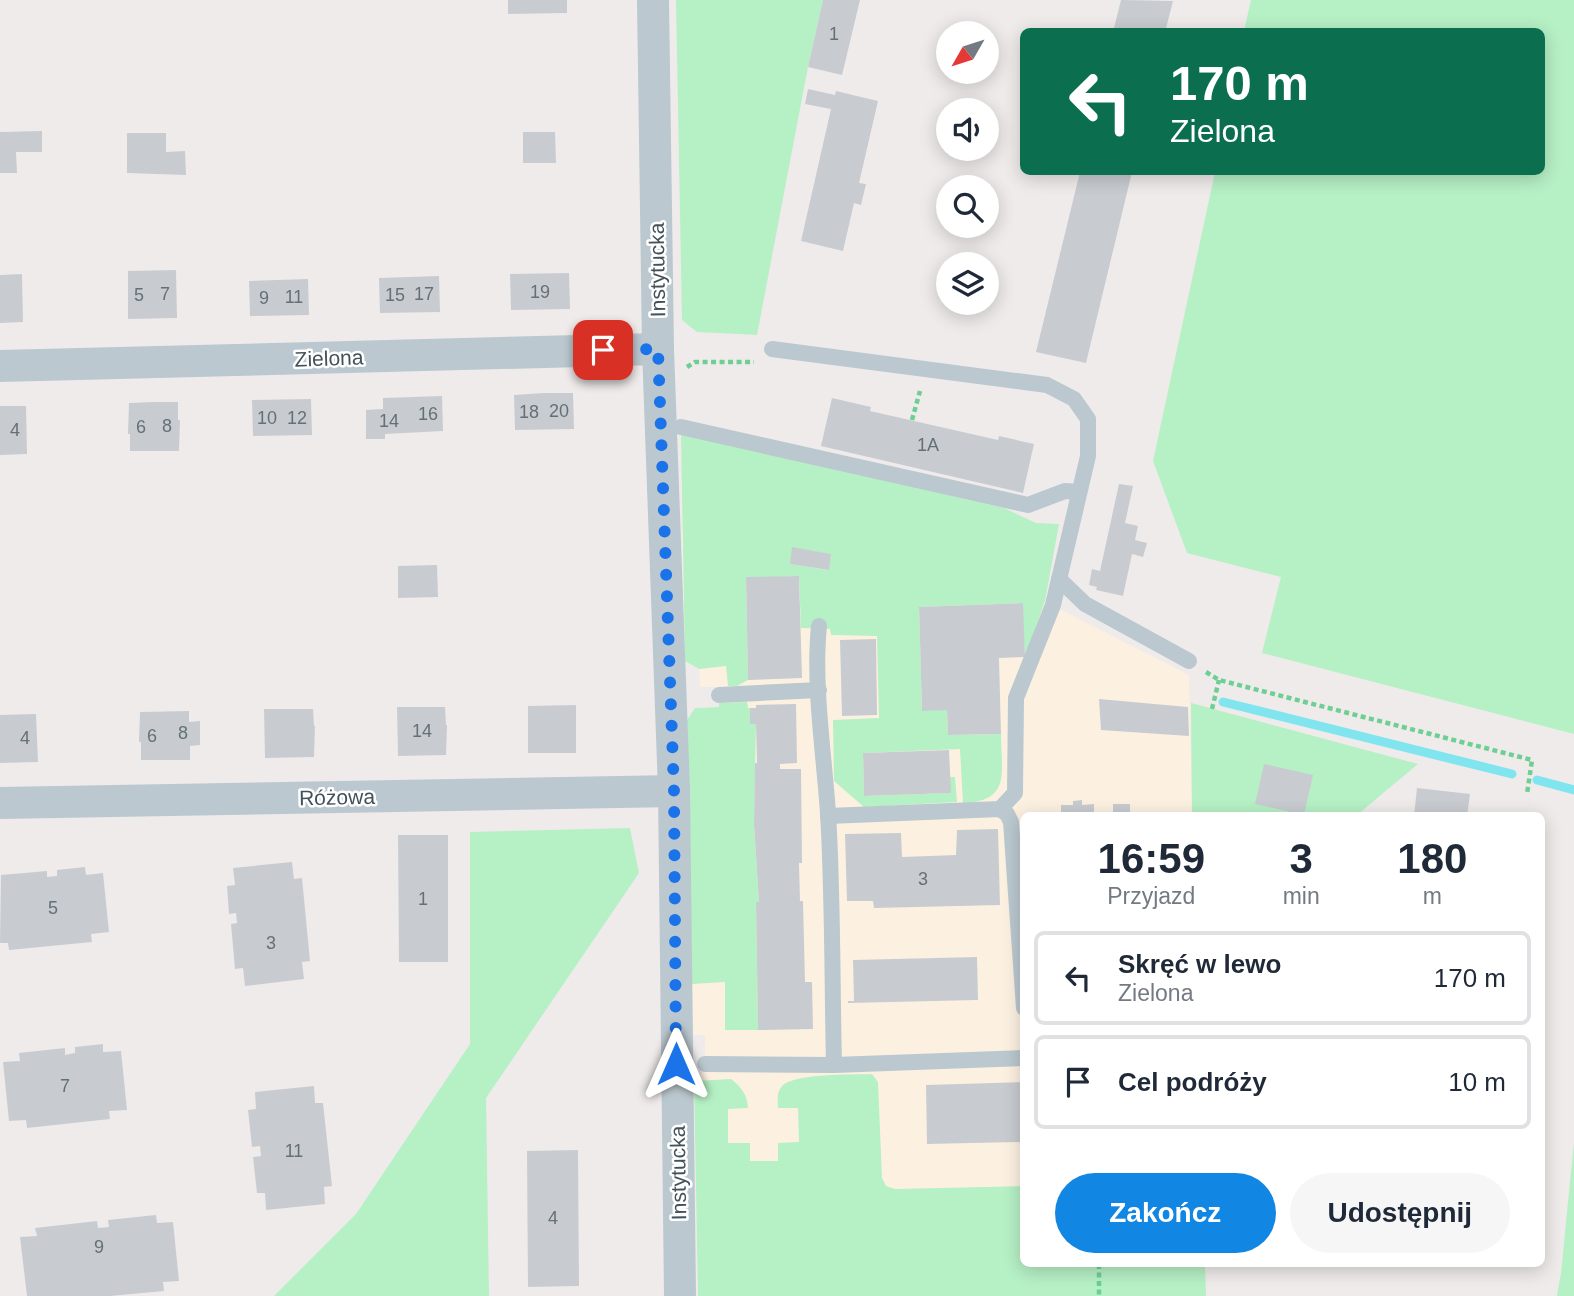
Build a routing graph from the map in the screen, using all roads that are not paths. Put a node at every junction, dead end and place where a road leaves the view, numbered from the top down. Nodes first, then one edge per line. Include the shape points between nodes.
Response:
1 (653, 0) edge
2 (658, 349) junction
3 (772, 349) dead end
4 (0, 366) edge
5 (681, 427) dead end
6 (1079, 492) junction
7 (1059, 579) junction
8 (819, 626) dead end
9 (1189, 661) road end
10 (820, 690) junction
11 (719, 695) dead end
12 (674, 791) junction
13 (0, 803) edge
14 (1000, 809) junction
15 (828, 816) junction
16 (1020, 951) edge
17 (1020, 1058) edge
18 (705, 1064) dead end
19 (834, 1065) junction
20 (680, 1296) edge

1 - 2 street, Instytucka
2 - 4 street, Zielona
2 - 12 street, Instytucka
3 - 6 lane via 1047,385 1074,399 1088,419 1088,457
5 - 6 lane via 1028,505 1065,491
6 - 7 lane
7 - 9 lane via 1085,604
7 - 14 lane via 1016,698 1015,793
8 - 10 lane
10 - 11 lane
10 - 15 lane
12 - 13 street, Różowa
12 - 20 street, Instytucka
14 - 15 lane
14 - 16 lane via 1011,822
15 - 19 lane
17 - 19 lane
18 - 19 lane

